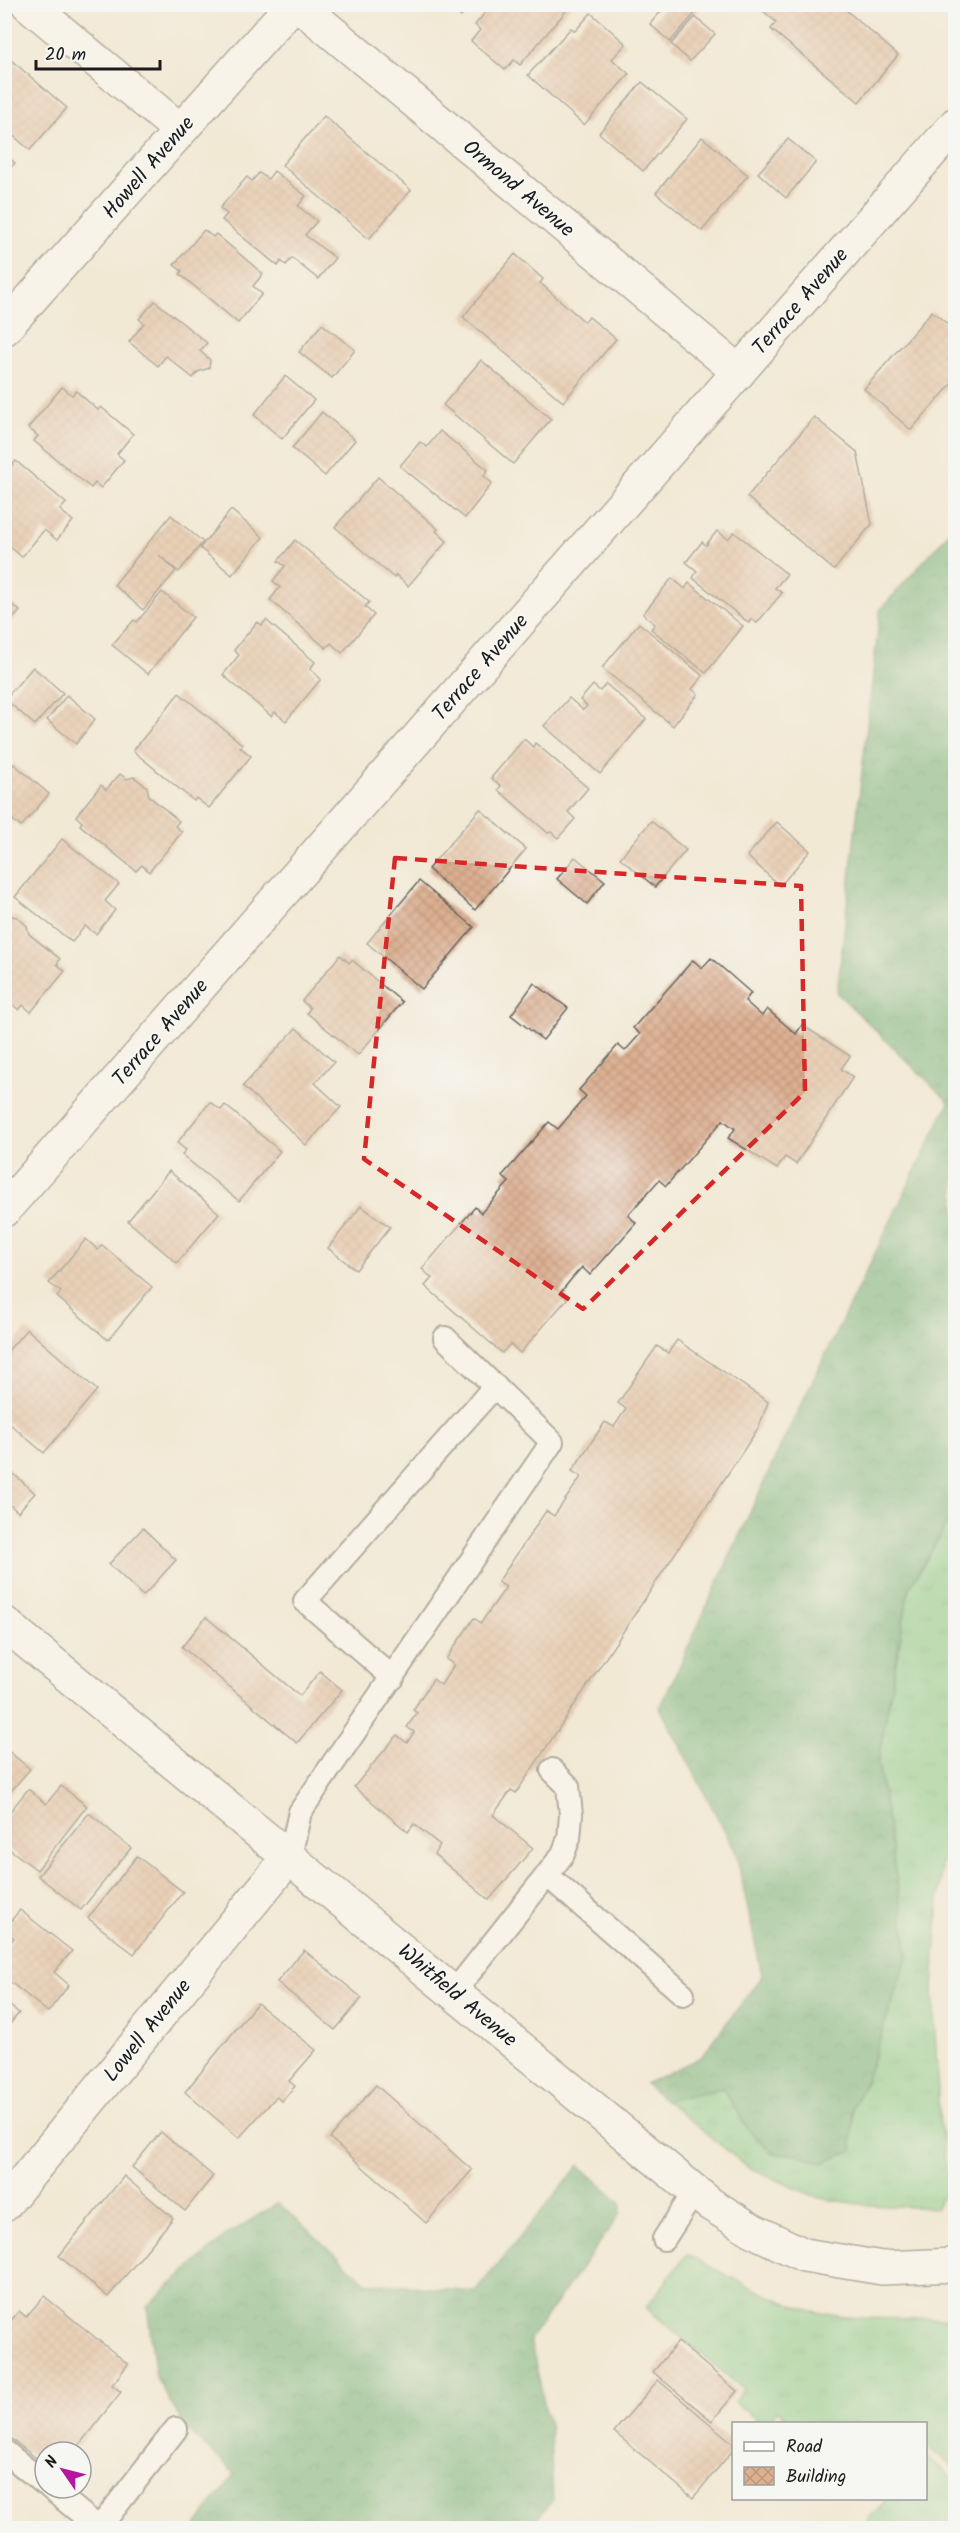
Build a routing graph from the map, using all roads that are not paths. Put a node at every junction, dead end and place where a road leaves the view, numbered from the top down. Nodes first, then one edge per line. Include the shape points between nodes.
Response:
1 (28, 4) edge
2 (293, 4) edge
3 (298, 4) edge
4 (956, 124) edge
5 (180, 130) junction
6 (4, 329) edge
7 (739, 372) junction
8 (4, 1210) edge
9 (444, 1338) dead end
10 (495, 1386) junction
11 (4, 1623) edge
12 (393, 1678) junction
13 (552, 1770) dead end
14 (290, 1856) junction
15 (547, 1875) junction
16 (454, 1992) junction
17 (683, 1994) dead end
18 (695, 2192) junction
19 (4, 2205) edge
20 (664, 2239) dead end
21 (956, 2265) edge
22 (176, 2430) dead end
23 (4, 2451) edge
24 (33, 2474) edge
25 (65, 2500) edge

1 - 5 street
2 - 5 street, Howell Avenue
3 - 7 street, Ormond Avenue
4 - 7 street, Terrace Avenue
5 - 6 street, Howell Avenue
7 - 8 street, Terrace Avenue
9 - 10 lane
10 - 12 lane via 552,1442
10 - 12 lane via 305,1601
11 - 14 street, Whitfield Avenue
12 - 14 lane via 300,1812
13 - 15 lane via 568,1786 571,1815 563,1854
14 - 16 street, Whitfield Avenue
14 - 19 street, Lowell Avenue
15 - 16 lane
15 - 17 lane
16 - 18 street, Whitfield Avenue
18 - 20 lane
18 - 21 street, Whitfield Avenue via 754,2231 804,2255 882,2268
22 - 25 lane via 99,2528
23 - 24 lane

